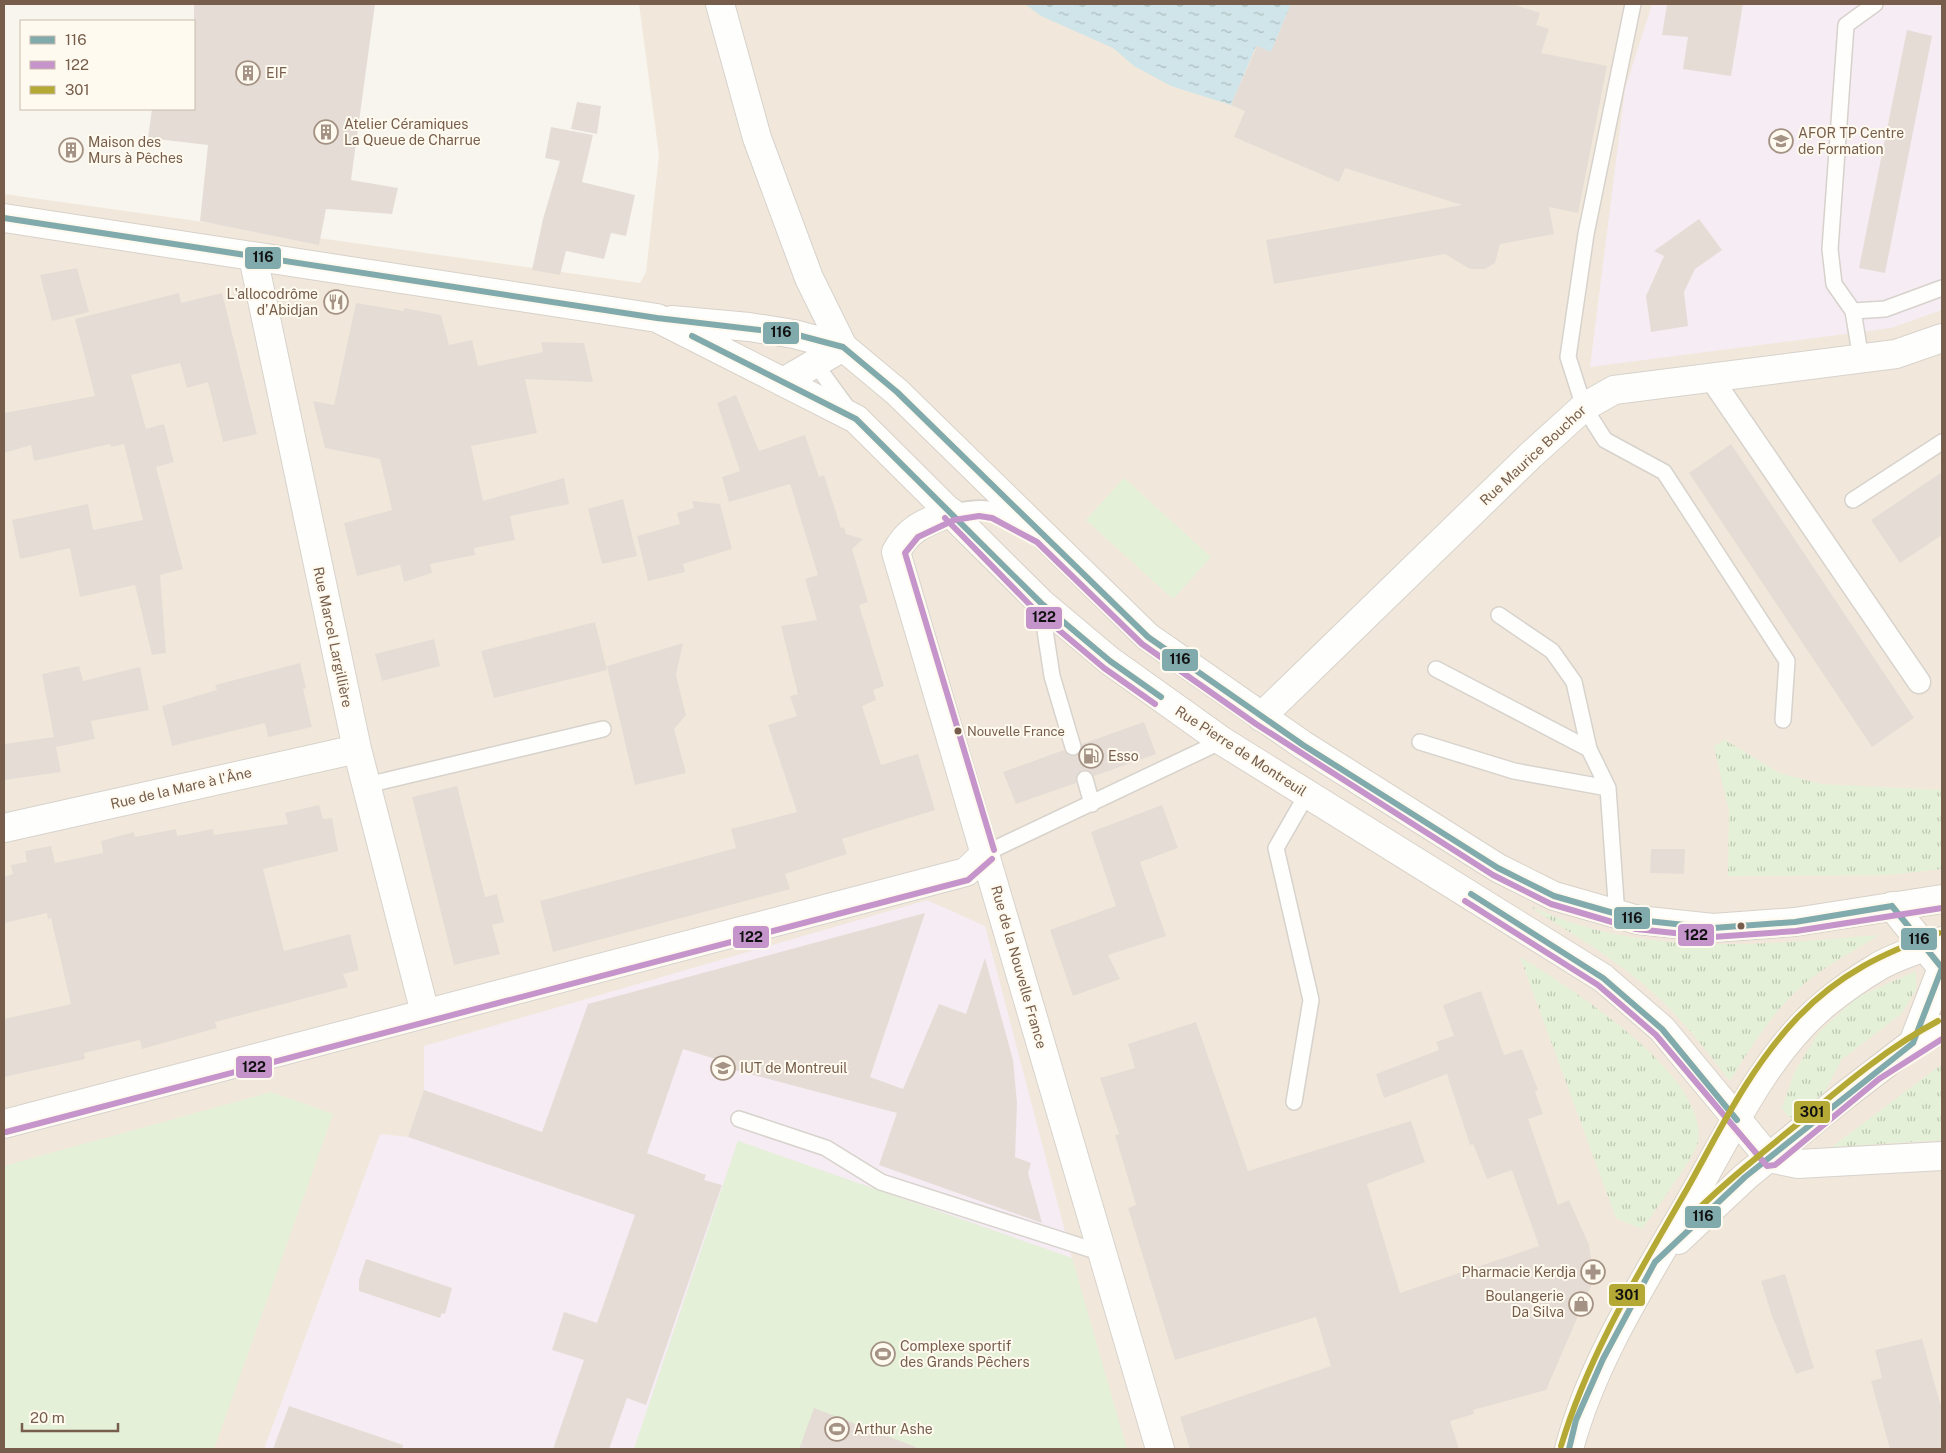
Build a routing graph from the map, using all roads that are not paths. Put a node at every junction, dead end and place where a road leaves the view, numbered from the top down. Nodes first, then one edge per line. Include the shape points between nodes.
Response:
1 (720, 4) edge
2 (1633, 4) edge
3 (1875, 4) edge
4 (4, 218) edge
5 (253, 257) junction
6 (1942, 286) edge
7 (1853, 311) junction
8 (657, 318) junction
9 (794, 334) junction
10 (1942, 338) edge
11 (843, 347) junction
12 (1861, 359) junction
13 (815, 363) junction
14 (1711, 378) junction
15 (783, 382) junction
16 (1584, 406) junction
17 (856, 419) junction
18 (1942, 442) edge
19 (1853, 500) dead end
20 (951, 512) junction
21 (1042, 535) junction
22 (1041, 603) junction
23 (1499, 616) dead end
24 (1436, 669) dead end
25 (1919, 682) dead end
26 (1261, 717) junction
27 (1783, 720) dead end
28 (603, 729) dead end
29 (1222, 741) junction
30 (1420, 742) dead end
31 (1073, 747) dead end
32 (357, 749) junction
33 (1589, 749) junction
34 (1085, 780) dead end
35 (367, 785) junction
36 (1608, 788) junction
37 (1307, 794) junction
38 (1092, 804) junction
39 (4, 828) edge
40 (986, 853) junction
41 (1942, 899) edge
42 (1892, 906) junction
43 (1617, 916) junction
44 (1938, 956) edge
45 (425, 1013) junction
46 (1942, 1029) edge
47 (1913, 1043) junction
48 (1294, 1102) dead end
49 (739, 1119) dead end
50 (1737, 1120) junction
51 (4, 1124) edge
52 (1942, 1156) edge
53 (1769, 1158) junction
54 (1104, 1259) junction
55 (1655, 1262) junction
56 (1160, 1449) edge
57 (1568, 1449) edge

1 - 11 main road via 757,138 809,278
2 - 16 lane via 1586,234 1568,357
3 - 7 lane via 1846,25 1830,249 1834,284
4 - 5 main road, Rue Pierre de Montreuil
5 - 8 main road, Rue Pierre de Montreuil
5 - 32 main road, Rue Marcel Largillière
6 - 7 lane via 1885,309
7 - 12 lane
8 - 9 main road via 749,326
8 - 15 main road, Rue Pierre de Montreuil
9 - 11 main road
9 - 13 lane
10 - 12 main road, Rue Maurice Bouchor via 1896,354
11 - 13 main road
11 - 21 main road via 897,392
12 - 14 main road, Rue Maurice Bouchor
13 - 15 main road
13 - 17 lane
14 - 16 main road, Rue Maurice Bouchor via 1614,390
14 - 25 street
15 - 17 main road, Rue Pierre de Montreuil
16 - 26 main road, Rue Maurice Bouchor
16 - 27 lane via 1605,440 1664,472 1787,661
17 - 20 main road, Rue Pierre de Montreuil
18 - 19 lane
20 - 21 lane via 979,507 995,510
20 - 22 main road, Rue Pierre de Montreuil
20 - 40 main road, Rue de la Nouvelle France via 913,530 896,552
21 - 26 main road via 1148,637
22 - 29 main road, Rue Pierre de Montreuil via 1110,661
22 - 31 lane via 1052,676
23 - 33 lane via 1552,651 1574,682
24 - 33 lane
26 - 43 main road via 1498,868 1554,896
28 - 35 lane
29 - 37 main road, Rue Pierre de Montreuil
29 - 38 lane
30 - 36 lane via 1514,771
32 - 35 main road, Rue Marcel Largillière
32 - 39 main road, Rue de la Mare à l'Âne
33 - 36 lane
34 - 38 lane
35 - 45 main road, Rue Marcel Largillière
36 - 43 lane
37 - 48 lane via 1276,848 1311,1000
37 - 50 main road, Rue Pierre de Montreuil via 1604,978 1662,1029
38 - 40 lane
40 - 45 main road via 966,872
40 - 54 main road, Rue de la Nouvelle France
41 - 42 main road
42 - 43 main road via 1795,922 1713,928
42 - 44 main road
44 - 47 main road
44 - 50 main road via 1876,967 1826,1004 1787,1042
45 - 51 main road
46 - 47 main road
47 - 53 main road
49 - 54 lane via 826,1148 881,1182
50 - 53 main road, Rue Pierre de Montreuil
50 - 55 main road
52 - 53 main road via 1798,1164
53 - 55 main road via 1733,1187
54 - 56 main road, Rue de la Nouvelle France
55 - 57 main road via 1603,1359 1576,1420

